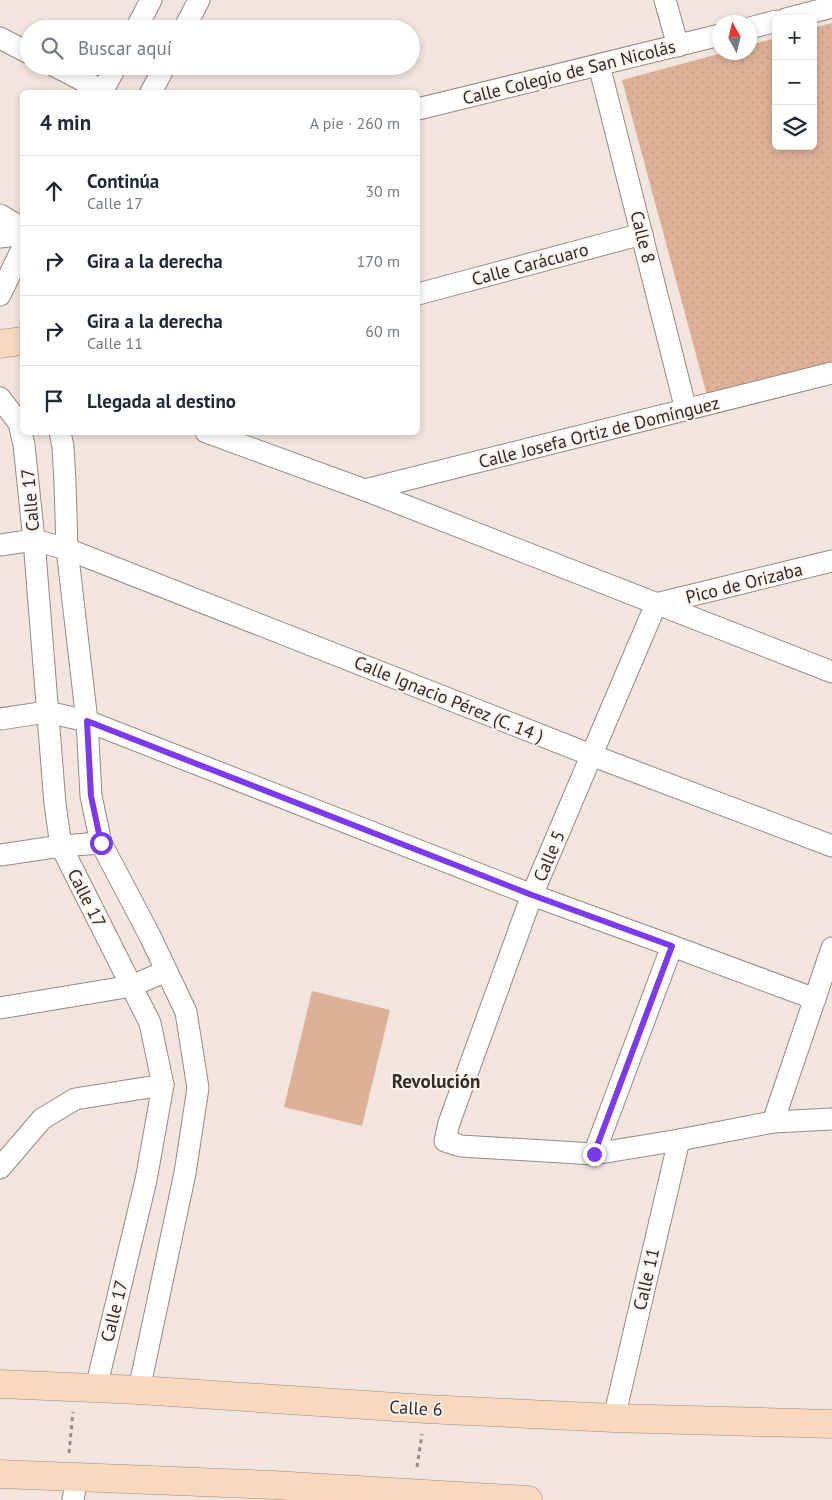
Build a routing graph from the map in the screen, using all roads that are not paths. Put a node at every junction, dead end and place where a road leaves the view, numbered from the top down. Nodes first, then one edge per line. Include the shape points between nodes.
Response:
1 (151, 0) edge
2 (199, 0) edge
3 (665, 0) edge
4 (832, 7) edge
5 (801, 15) edge
6 (141, 20) edge
7 (189, 20) edge
8 (772, 22) edge
9 (757, 26) edge
10 (712, 37) edge
11 (0, 38) edge
12 (678, 46) junction
13 (20, 48) edge
14 (599, 65) junction
15 (72, 75) edge
16 (112, 75) edge
17 (160, 75) edge
18 (99, 90) edge
19 (104, 90) edge
20 (152, 90) edge
21 (420, 109) edge
22 (0, 215) edge
23 (20, 227) edge
24 (20, 234) edge
25 (642, 234) junction
26 (0, 237) edge
27 (20, 253) edge
28 (420, 293) edge
29 (0, 295) edge
30 (20, 341) edge
31 (0, 344) edge
32 (832, 372) edge
33 (0, 398) edge
34 (686, 410) junction
35 (20, 430) edge
36 (21, 435) edge
37 (61, 435) edge
38 (214, 435) edge
39 (365, 490) junction
40 (34, 540) junction
41 (0, 545) edge
42 (67, 549) junction
43 (832, 562) edge
44 (656, 604) junction
45 (832, 672) edge
46 (47, 712) junction
47 (0, 719) edge
48 (87, 721) junction
49 (591, 755) junction
50 (101, 843) junction
51 (61, 846) junction
52 (832, 846) edge
53 (0, 855) edge
54 (532, 895) junction
55 (672, 946) junction
56 (832, 948) edge
57 (166, 971) junction
58 (132, 986) junction
59 (815, 999) junction
60 (0, 1008) edge
61 (163, 1085) junction
62 (832, 1119) edge
63 (773, 1122) junction
64 (679, 1140) junction
65 (594, 1154) junction
66 (0, 1168) edge
67 (0, 1384) edge
68 (96, 1388) junction
69 (139, 1390) junction
70 (614, 1418) junction
71 (832, 1424) edge
72 (0, 1474) edge
73 (72, 1480) edge
74 (272, 1493) edge
75 (456, 1498) edge
76 (528, 1500) edge

1 - 6 street
2 - 7 street
3 - 12 street
4 - 5 street
8 - 9 street
10 - 12 street, Calle Colegio de San Nicolás
11 - 13 street
12 - 14 street, Calle Colegio de San Nicolás
14 - 21 street, Calle Colegio de San Nicolás
14 - 25 street, Calle 8
15 - 18 street
16 - 19 street
17 - 20 street
22 - 23 street
24 - 26 street
25 - 28 street, Calle Carácuaro
25 - 34 street, Calle 8
27 - 29 street
30 - 31 main road
32 - 34 street, Calle Josefa Ortiz de Domínguez
33 - 35 street, Calle 17
34 - 39 street, Calle Josefa Ortiz de Domínguez
36 - 40 street, Calle 17
37 - 42 street, Calle 17
38 - 39 street
39 - 44 street
40 - 41 street
40 - 42 street, Calle Ignacio Pérez (C. 14 )
40 - 46 street, Calle 17
42 - 48 street, Calle 17
42 - 49 street, Calle Ignacio Pérez (C. 14 )
43 - 44 street, Pico de Orizaba
44 - 45 street
44 - 49 street, Calle 5
46 - 47 street
46 - 48 street
46 - 51 street, Calle 17
48 - 50 street, Calle 17 via 91,796
48 - 54 street
49 - 52 street, Calle Ignacio Pérez (C. 14 )
49 - 54 street, Calle 5
50 - 51 street
50 - 57 street, Calle 17
51 - 53 street
51 - 58 street, Calle 17
54 - 55 street
54 - 65 street, Calle 5 via 445,1141 461,1146
55 - 59 street
55 - 65 street
56 - 59 street
57 - 58 street
57 - 69 street, Calle 17 via 186,1012 198,1088 185,1173
58 - 60 street
58 - 61 street, Calle 17 via 150,1023
59 - 63 street
61 - 66 street via 75,1099 42,1119
61 - 68 street, Calle 17 via 146,1180
62 - 63 street
63 - 64 street
64 - 65 street
64 - 70 street, Calle 11
67 - 68 main road, Calle 6
68 - 69 main road, Calle 6
69 - 70 main road, Calle 6
70 - 71 main road, Calle 6
72 - 73 main road
73 - 74 main road
74 - 75 main road
75 - 76 main road

